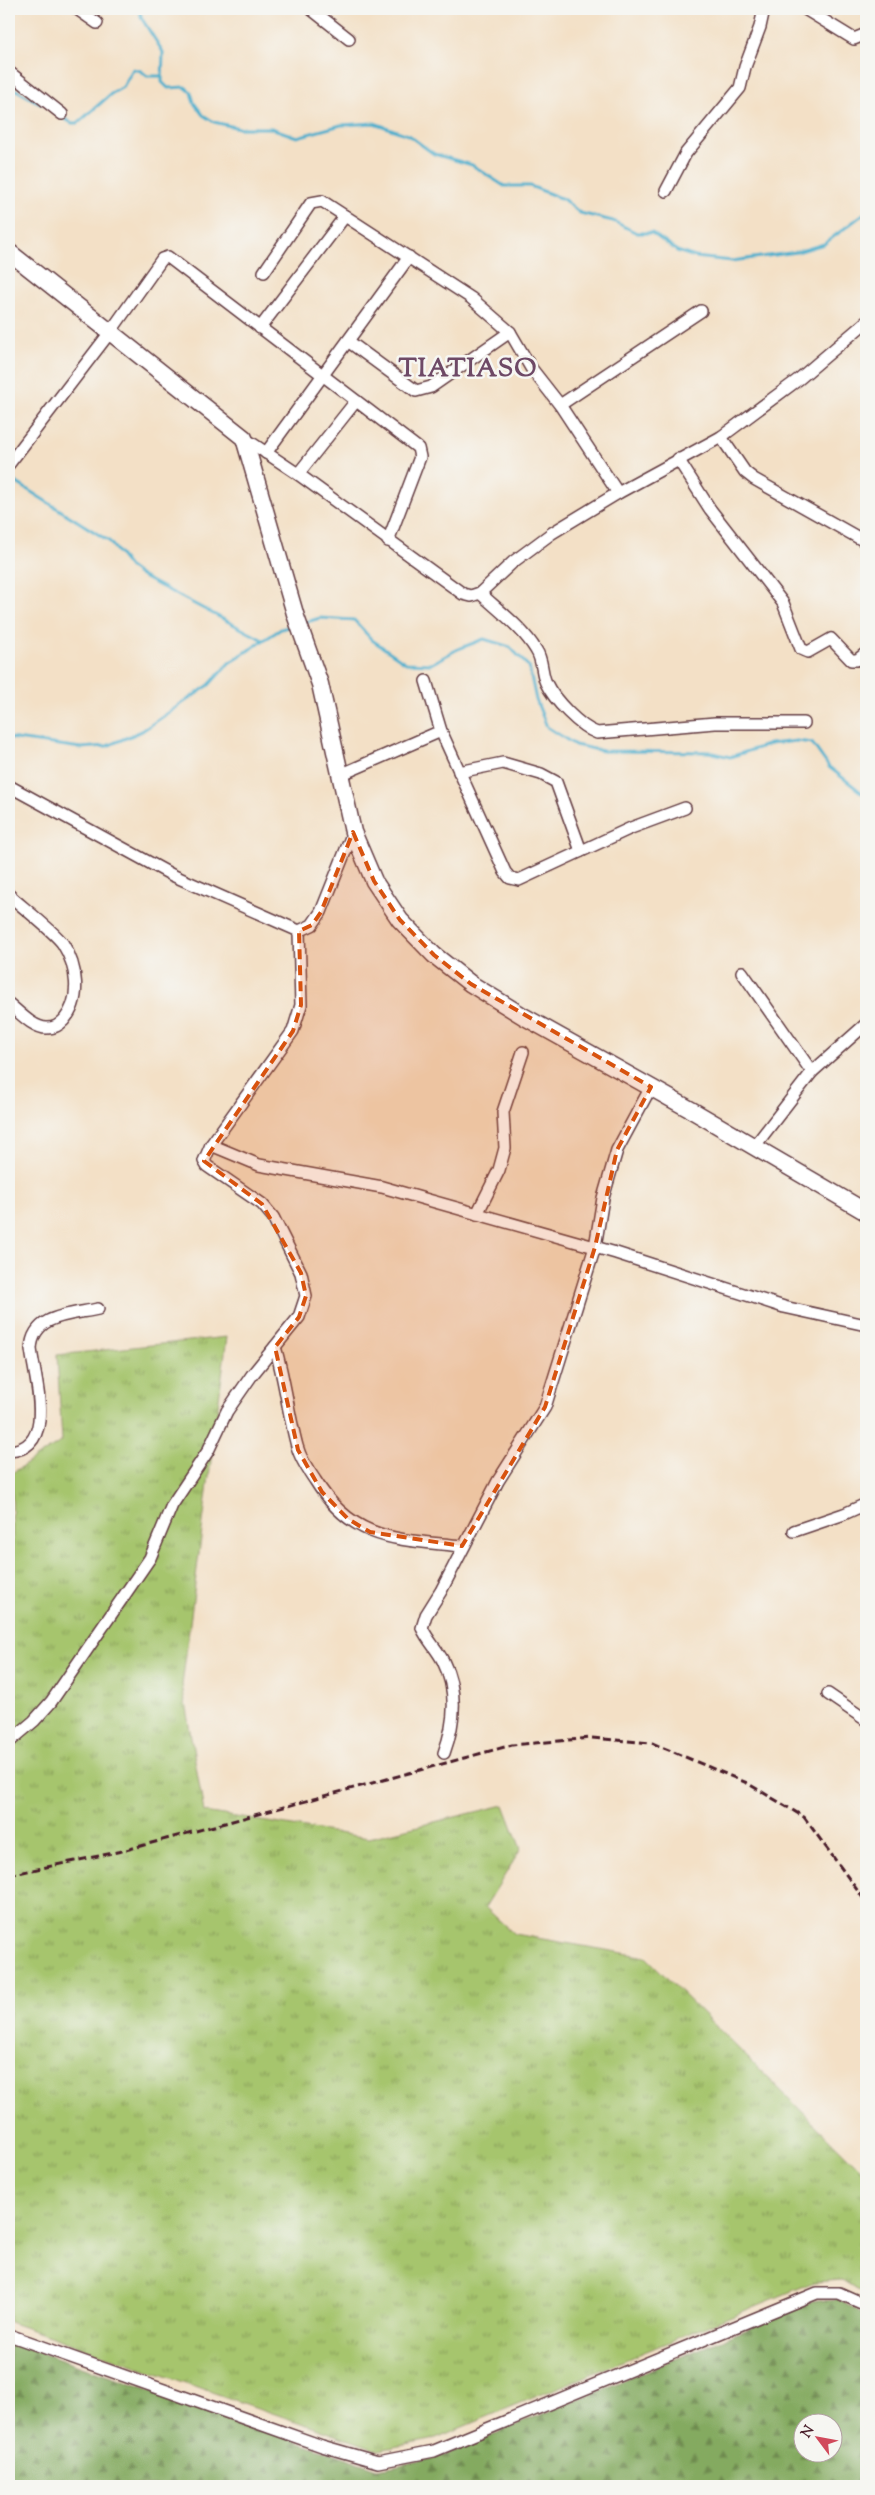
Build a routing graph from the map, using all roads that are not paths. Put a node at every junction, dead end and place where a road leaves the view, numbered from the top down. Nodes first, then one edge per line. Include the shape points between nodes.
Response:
1 (77, 9) edge
2 (311, 9) edge
3 (764, 9) edge
4 (805, 9) edge
5 (97, 23) dead end
6 (866, 34) edge
7 (349, 39) dead end
8 (9, 72) edge
9 (62, 114) dead end
10 (666, 191) dead end
11 (345, 216) junction
12 (9, 252) edge
13 (409, 257) junction
14 (264, 272) dead end
15 (701, 311) dead end
16 (866, 322) edge
17 (260, 328) junction
18 (111, 331) junction
19 (510, 332) junction
20 (348, 341) junction
21 (323, 376) junction
22 (356, 401) junction
23 (560, 405) junction
24 (721, 437) junction
25 (244, 438) junction
26 (266, 453) junction
27 (678, 459) junction
28 (9, 464) edge
29 (298, 474) junction
30 (618, 492) junction
31 (388, 541) junction
32 (866, 542) edge
33 (480, 593) junction
34 (866, 653) edge
35 (426, 681) dead end
36 (804, 723) dead end
37 (441, 731) junction
38 (459, 772) junction
39 (340, 775) junction
40 (9, 786) edge
41 (685, 808) dead end
42 (353, 832) junction
43 (581, 851) junction
44 (9, 895) edge
45 (299, 931) junction
46 (742, 972) dead end
47 (9, 1004) edge
48 (866, 1024) edge
49 (523, 1052) dead end
50 (812, 1072) junction
51 (651, 1088) junction
52 (211, 1145) junction
53 (754, 1147) junction
54 (866, 1212) edge
55 (477, 1214) junction
56 (594, 1247) junction
57 (98, 1308) dead end
58 (866, 1325) edge
59 (275, 1346) junction
60 (9, 1451) edge
61 (866, 1504) edge
62 (794, 1531) dead end
63 (462, 1546) junction
64 (828, 1694) dead end
65 (866, 1720) edge
66 (9, 1742) edge
67 (444, 1753) dead end
68 (866, 2305) edge
69 (9, 2335) edge

1 - 5 street
2 - 7 street
3 - 10 street via 740,88 686,153
4 - 6 street via 854,39
8 - 9 street
11 - 13 street
11 - 14 street via 322,201 311,203
11 - 17 street
12 - 18 street
13 - 19 street via 471,298
13 - 20 street
15 - 23 street
16 - 24 street via 799,379
17 - 18 street via 165,257
17 - 21 street
18 - 25 street
18 - 28 street
19 - 20 street via 431,387 416,391
19 - 23 street via 531,368
20 - 21 street
21 - 22 street
21 - 26 street
22 - 29 street
22 - 31 street via 420,452
23 - 30 street
24 - 27 street
24 - 32 street via 745,472 754,479
25 - 26 street
25 - 39 street via 296,617 320,684
26 - 29 street
27 - 30 street
27 - 34 street via 710,509 783,603 802,649 808,652 831,639 851,660 857,660
29 - 31 street
30 - 33 street via 552,532
31 - 33 street via 463,594
33 - 36 street via 536,650 547,684 565,708 588,730 598,733 715,724
35 - 37 street
37 - 38 street
37 - 39 street
38 - 43 street via 503,763 556,782
38 - 43 street via 510,878 519,880
39 - 42 street
40 - 45 street via 172,875
41 - 43 street
42 - 45 street via 321,912 312,926
42 - 51 street via 374,881 400,920 434,955 471,984 523,1016
44 - 47 street via 63,943 74,971 76,994 71,1012 58,1026 46,1028 28,1020
45 - 52 street via 301,1004 293,1031
46 - 50 street
48 - 50 street
49 - 55 street via 503,1112 505,1148 499,1170
50 - 53 street
51 - 53 street
51 - 56 street via 617,1150 603,1198
52 - 55 street via 259,1166 382,1187
52 - 59 street via 205,1155 207,1166 262,1204 273,1217 301,1273 306,1296 304,1303 298,1317
53 - 54 street
55 - 56 street
56 - 58 street via 784,1307
56 - 63 street via 545,1407
57 - 60 street via 49,1320 38,1326 31,1336 40,1424 33,1440 22,1450
59 - 63 street via 298,1450 335,1508 370,1532
59 - 66 street via 227,1411 208,1450 172,1505 150,1558 51,1702
61 - 62 street
63 - 67 street via 422,1628 444,1663 451,1687 455,1710
64 - 65 street
68 - 69 street via 839,2292 817,2293 434,2451 378,2462 322,2446

